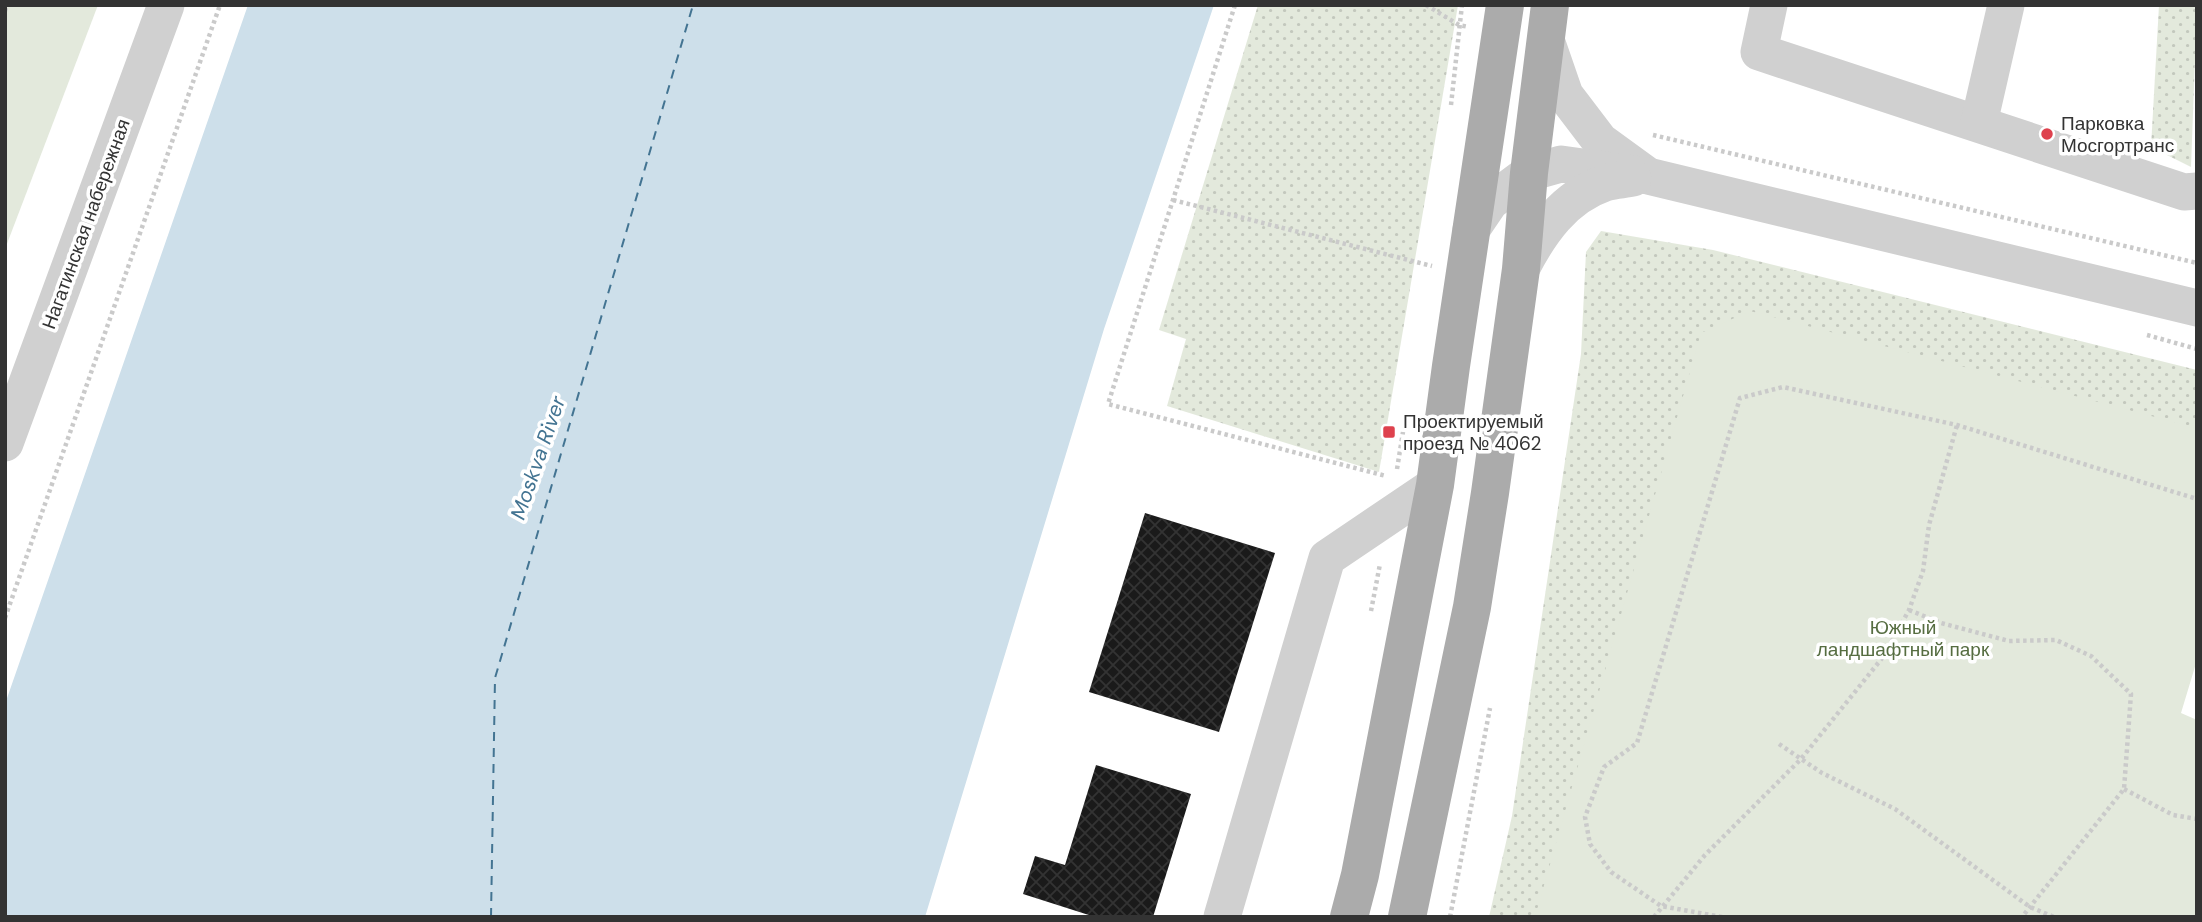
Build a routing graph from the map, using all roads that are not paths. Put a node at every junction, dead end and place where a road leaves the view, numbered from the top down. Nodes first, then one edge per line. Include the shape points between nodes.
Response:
1 (166, 5) edge
2 (1505, 5) edge
3 (1769, 5) edge
4 (2006, 5) edge
5 (1548, 23) edge
6 (1979, 123) junction
7 (1529, 173) junction
8 (1648, 176) junction
9 (2197, 191) edge
10 (1471, 230) junction
11 (1521, 269) junction
12 (2197, 308) edge
13 (5, 443) edge
14 (1435, 485) junction
15 (1222, 917) edge
16 (1349, 917) edge
17 (1407, 917) edge

1 - 13 street, Нагатинская набережная
2 - 10 main road
3 - 6 street via 1759,52
4 - 6 street
5 - 7 main road
5 - 8 street via 1565,95 1600,141
6 - 9 street via 2184,192
7 - 8 street via 1561,163
7 - 10 street via 1490,202
7 - 11 main road
8 - 11 street via 1605,183 1566,204 1536,238
8 - 12 street
10 - 14 main road
11 - 17 main road via 1472,607
14 - 15 street via 1327,558
14 - 16 main road

